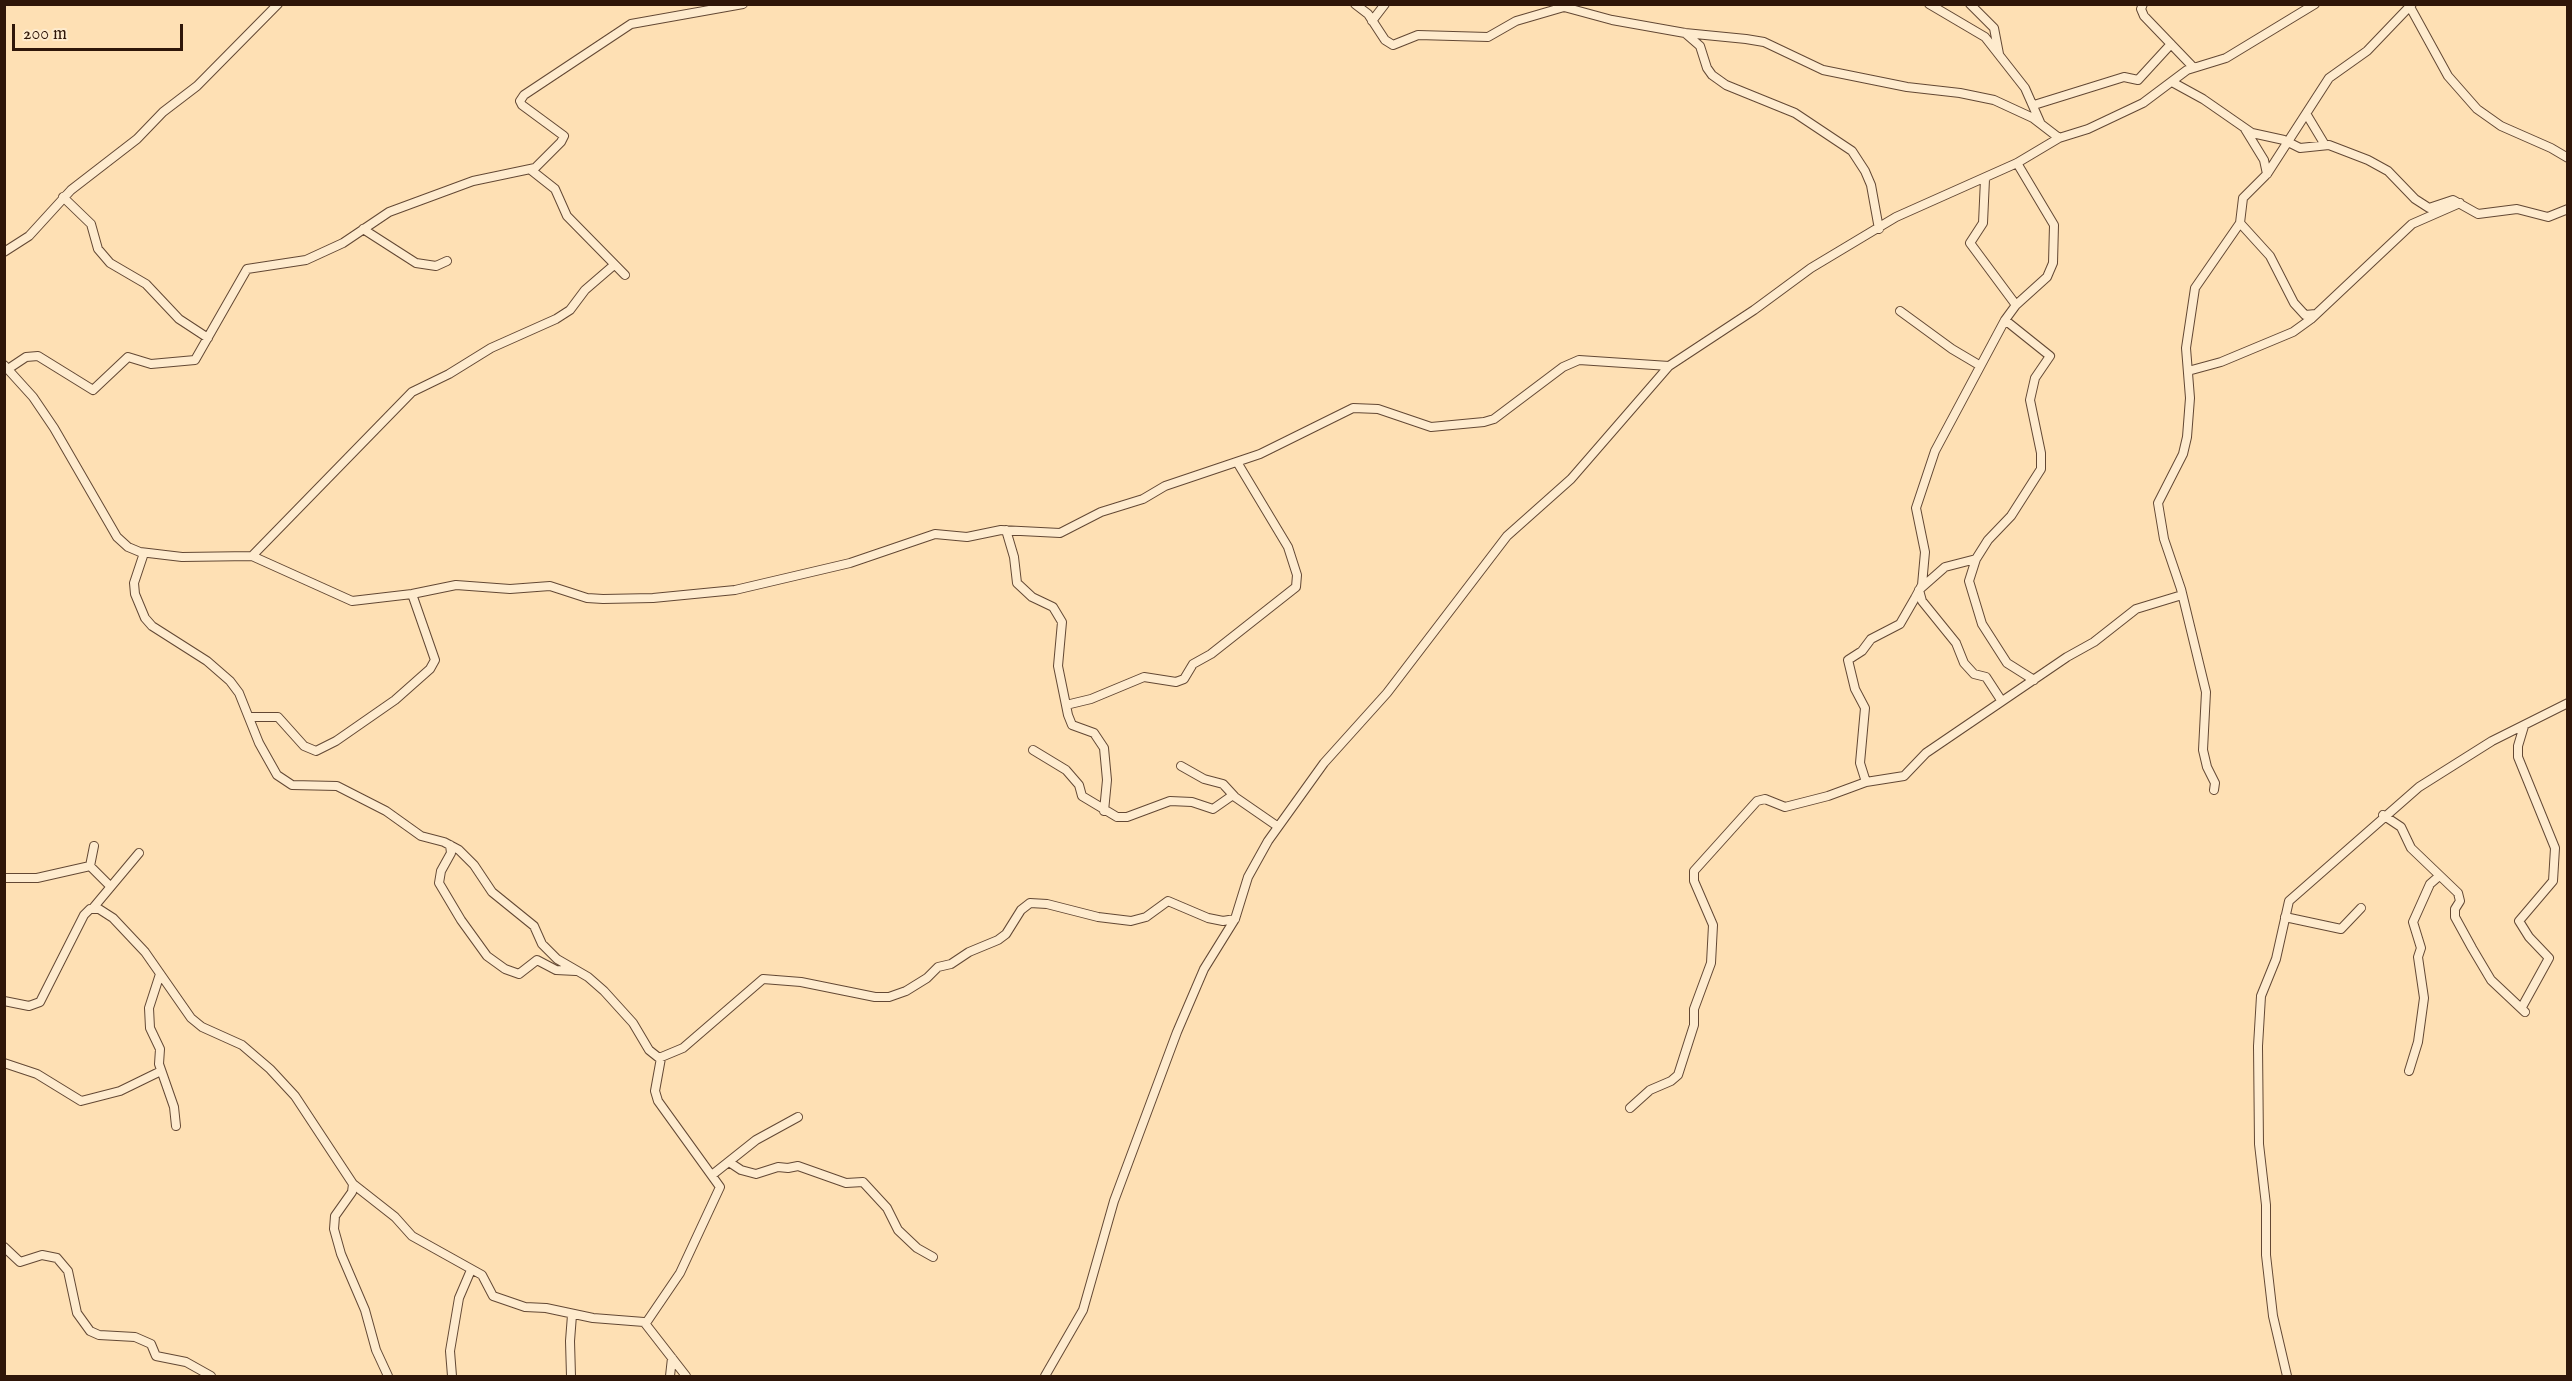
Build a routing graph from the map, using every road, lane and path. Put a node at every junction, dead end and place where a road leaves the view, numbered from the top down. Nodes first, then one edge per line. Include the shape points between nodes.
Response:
1 (278, 4) edge
2 (743, 4) edge
3 (1355, 4) edge
4 (1385, 4) edge
5 (1929, 4) edge
6 (1970, 4) edge
7 (2142, 4) edge
8 (2315, 4) edge
9 (2410, 6) edge
10 (1372, 21) junction
11 (1685, 33) junction
12 (2171, 44) junction
13 (1999, 54) junction
14 (2193, 67) junction
15 (2172, 82) junction
16 (2034, 105) junction
17 (2307, 115) junction
18 (2040, 122) junction
19 (2245, 129) junction
20 (2059, 138) junction
21 (2288, 142) junction
22 (2325, 145) junction
23 (2568, 158) edge
24 (2017, 163) junction
25 (531, 170) junction
26 (2267, 174) junction
27 (1985, 178) junction
28 (63, 197) junction
29 (2460, 203) junction
30 (2568, 209) edge
31 (2240, 223) junction
32 (363, 229) junction
33 (1879, 229) junction
34 (4, 252) edge
35 (447, 261) dead end
36 (614, 265) junction
37 (625, 275) dead end
38 (2016, 305) junction
39 (1900, 311) dead end
40 (2316, 314) junction
41 (2005, 321) junction
42 (208, 338) junction
43 (1979, 365) junction
44 (1669, 366) junction
45 (6, 367) edge
46 (2188, 371) junction
47 (1237, 462) junction
48 (1006, 530) junction
49 (144, 553) junction
50 (252, 556) junction
51 (1976, 559) junction
52 (1920, 589) junction
53 (412, 594) junction
54 (2182, 595) junction
55 (2034, 680) junction
56 (2001, 700) junction
57 (2568, 703) edge
58 (1066, 705) junction
59 (249, 717) junction
60 (2524, 726) junction
61 (1032, 750) dead end
62 (1181, 766) dead end
63 (1866, 782) junction
64 (2214, 790) dead end
65 (1233, 795) junction
66 (1104, 812) junction
67 (2383, 815) junction
68 (1277, 826) junction
69 (450, 845) junction
70 (94, 846) dead end
71 (139, 853) dead end
72 (90, 866) junction
73 (2438, 877) junction
74 (4, 878) edge
75 (110, 886) junction
76 (93, 908) junction
77 (2361, 908) dead end
78 (2285, 917) junction
79 (1235, 919) junction
80 (577, 970) junction
81 (160, 974) junction
82 (4, 1001) edge
83 (661, 1058) junction
84 (4, 1063) edge
85 (161, 1071) junction
86 (2409, 1071) dead end
87 (1630, 1108) dead end
88 (798, 1116) dead end
89 (176, 1126) dead end
90 (729, 1162) junction
91 (712, 1175) junction
92 (353, 1184) junction
93 (4, 1247) edge
94 (933, 1257) dead end
95 (471, 1270) junction
96 (572, 1315) junction
97 (646, 1323) junction
98 (672, 1358) junction
99 (211, 1377) edge
100 (388, 1377) edge
101 (452, 1377) edge
102 (571, 1377) edge
103 (670, 1377) edge
104 (686, 1377) edge
105 (1045, 1377) edge
106 (2287, 1377) edge

1 - 28 street via 197,86
2 - 25 street via 631,24 524,95 522,105 564,136
3 - 10 street
4 - 10 street
5 - 13 street via 1983,36
6 - 13 street via 1994,28
7 - 12 street via 2142,13
8 - 14 street via 2226,58
9 - 17 street via 2367,51 2329,78
9 - 23 street via 2448,76 2477,109 2504,128
10 - 11 street via 1385,40 1394,45 1418,35 1488,37 1516,21 1564,7
11 - 18 street via 1764,42 1823,70 1906,87 1976,95
11 - 33 street via 1700,46 1712,75 1726,85 1795,113 1852,152 1871,185
12 - 14 street
12 - 16 street via 2138,80 2124,77
13 - 16 street
14 - 15 street
15 - 19 street
15 - 20 street via 2143,103
16 - 18 street
17 - 21 street
17 - 22 street
18 - 20 street
19 - 21 street
19 - 26 street via 2264,160
20 - 24 street
21 - 22 street via 2300,148
21 - 26 street
22 - 29 street via 2383,167 2425,207 2434,208 2453,200
24 - 27 street
24 - 38 street via 2050,216 2055,233 2049,274
25 - 32 street via 457,186 390,212
25 - 36 street via 555,189 565,214
26 - 31 street via 2241,201
27 - 33 street via 1921,204
27 - 38 street via 1983,223 1970,243
28 - 34 street via 38,228
28 - 42 street via 91,224 98,249 110,263 146,284 179,319
29 - 30 street via 2478,214 2517,209 2548,217
29 - 40 street via 2412,224
31 - 40 street via 2270,256 2294,303 2305,315
31 - 46 street via 2196,285 2187,338
32 - 35 street via 416,263 436,266
32 - 42 street via 335,248 306,260 247,269
33 - 44 street via 1811,268
36 - 37 street
36 - 50 street via 556,319 487,350 412,392
38 - 41 street
39 - 43 street
40 - 46 street via 2281,338
41 - 43 street
41 - 51 street via 2050,356 2035,378 2030,400 2042,464 2016,508
42 - 45 street via 195,360 151,364 128,357 93,390 38,356
43 - 52 street via 1935,451 1916,508 1925,545
44 - 47 street via 1579,360 1484,422 1431,426 1378,410 1353,408
44 - 68 street via 1571,479 1507,536 1398,680 1324,763
45 - 49 street via 54,428 117,537
46 - 54 street via 2184,450 2158,503 2164,539
47 - 48 street via 1164,486 1143,499 1101,512 1060,533
47 - 58 street via 1288,547 1297,575 1296,586 1211,654 1193,663 1181,681 1144,677
48 - 53 street via 967,537 935,534 850,563 735,591 603,599 550,586 510,589 471,585
48 - 58 street via 1017,583 1032,597 1053,607 1062,622 1058,666
49 - 50 street
49 - 59 street via 134,583 145,618 216,667 239,693
50 - 53 street via 346,600
51 - 52 street via 1945,567
51 - 55 street via 1969,579 1982,624 2007,663
52 - 56 street via 1922,601 1956,643 1964,663 1974,674 1986,677
52 - 63 street via 1900,624 1871,639 1848,660 1855,689 1865,708 1860,763
53 - 59 street via 435,660 394,700 316,751 304,746 278,717
54 - 55 street via 2136,609 2094,642
54 - 64 street via 2206,692 2204,754
55 - 56 street
56 - 63 street via 1926,753 1904,776
57 - 60 street
58 - 66 street via 1072,725 1094,733 1104,748
59 - 69 street via 273,769 287,783 337,786 386,811 421,837
60 - 67 street via 2444,770
60 - 73 street via 2518,757 2554,848 2553,881 2519,921 2549,958 2523,1009 2491,980 2456,917 2458,893
61 - 66 street via 1066,770 1079,785 1082,796
62 - 65 street via 1223,784
63 - 87 street via 1785,807 1758,799 1695,869 1694,880 1713,925 1711,963 1694,1009 1694,1025 1678,1075 1650,1090
65 - 66 street via 1213,809 1178,801 1122,818
65 - 68 street
67 - 73 street via 2404,830 2411,849
67 - 78 street via 2332,866 2294,894
68 - 79 street via 1248,877
69 - 80 street via 470,859 492,892 534,926 550,953
69 - 80 street via 451,853 439,883 487,956 519,974 537,960 556,970
70 - 72 street
71 - 75 street
72 - 74 street via 37,878
72 - 75 street
73 - 86 street via 2430,884 2413,922 2421,948 2418,957 2424,998
75 - 76 street
76 - 81 street via 113,918 145,951
76 - 82 street via 76,927 42,1000 29,1006
77 - 78 street via 2341,929
78 - 106 street via 2276,959 2261,996 2258,1052 2266,1255 2273,1316
79 - 83 street via 1208,918 1168,901 1146,917 1131,921 1030,903 998,940 938,967 912,988 889,997 794,980 761,980 683,1048
79 - 105 street via 1204,969 1177,1032 1114,1201 1085,1305
80 - 83 street via 604,991 633,1023 649,1050
81 - 85 street via 149,1008 150,1028 160,1049
81 - 92 street via 191,1018 242,1045 288,1087
83 - 91 street via 658,1101
84 - 85 street via 37,1074 81,1101 120,1091
85 - 89 street via 174,1107
88 - 90 street via 764,1135
90 - 91 street
90 - 94 street via 756,1173 802,1166 846,1183 863,1182 887,1208 898,1230
91 - 97 street via 720,1187 717,1198 672,1287
92 - 95 street via 395,1217 412,1236
92 - 100 street via 352,1192 335,1215 334,1229
93 - 99 street via 18,1261 42,1255 57,1258 68,1270 77,1313 90,1331 135,1336 151,1344 156,1356 186,1362
95 - 96 street via 484,1277 491,1294 508,1303
95 - 101 street via 459,1299 450,1352
96 - 97 street
96 - 102 street
97 - 98 street
98 - 103 street
98 - 104 street

